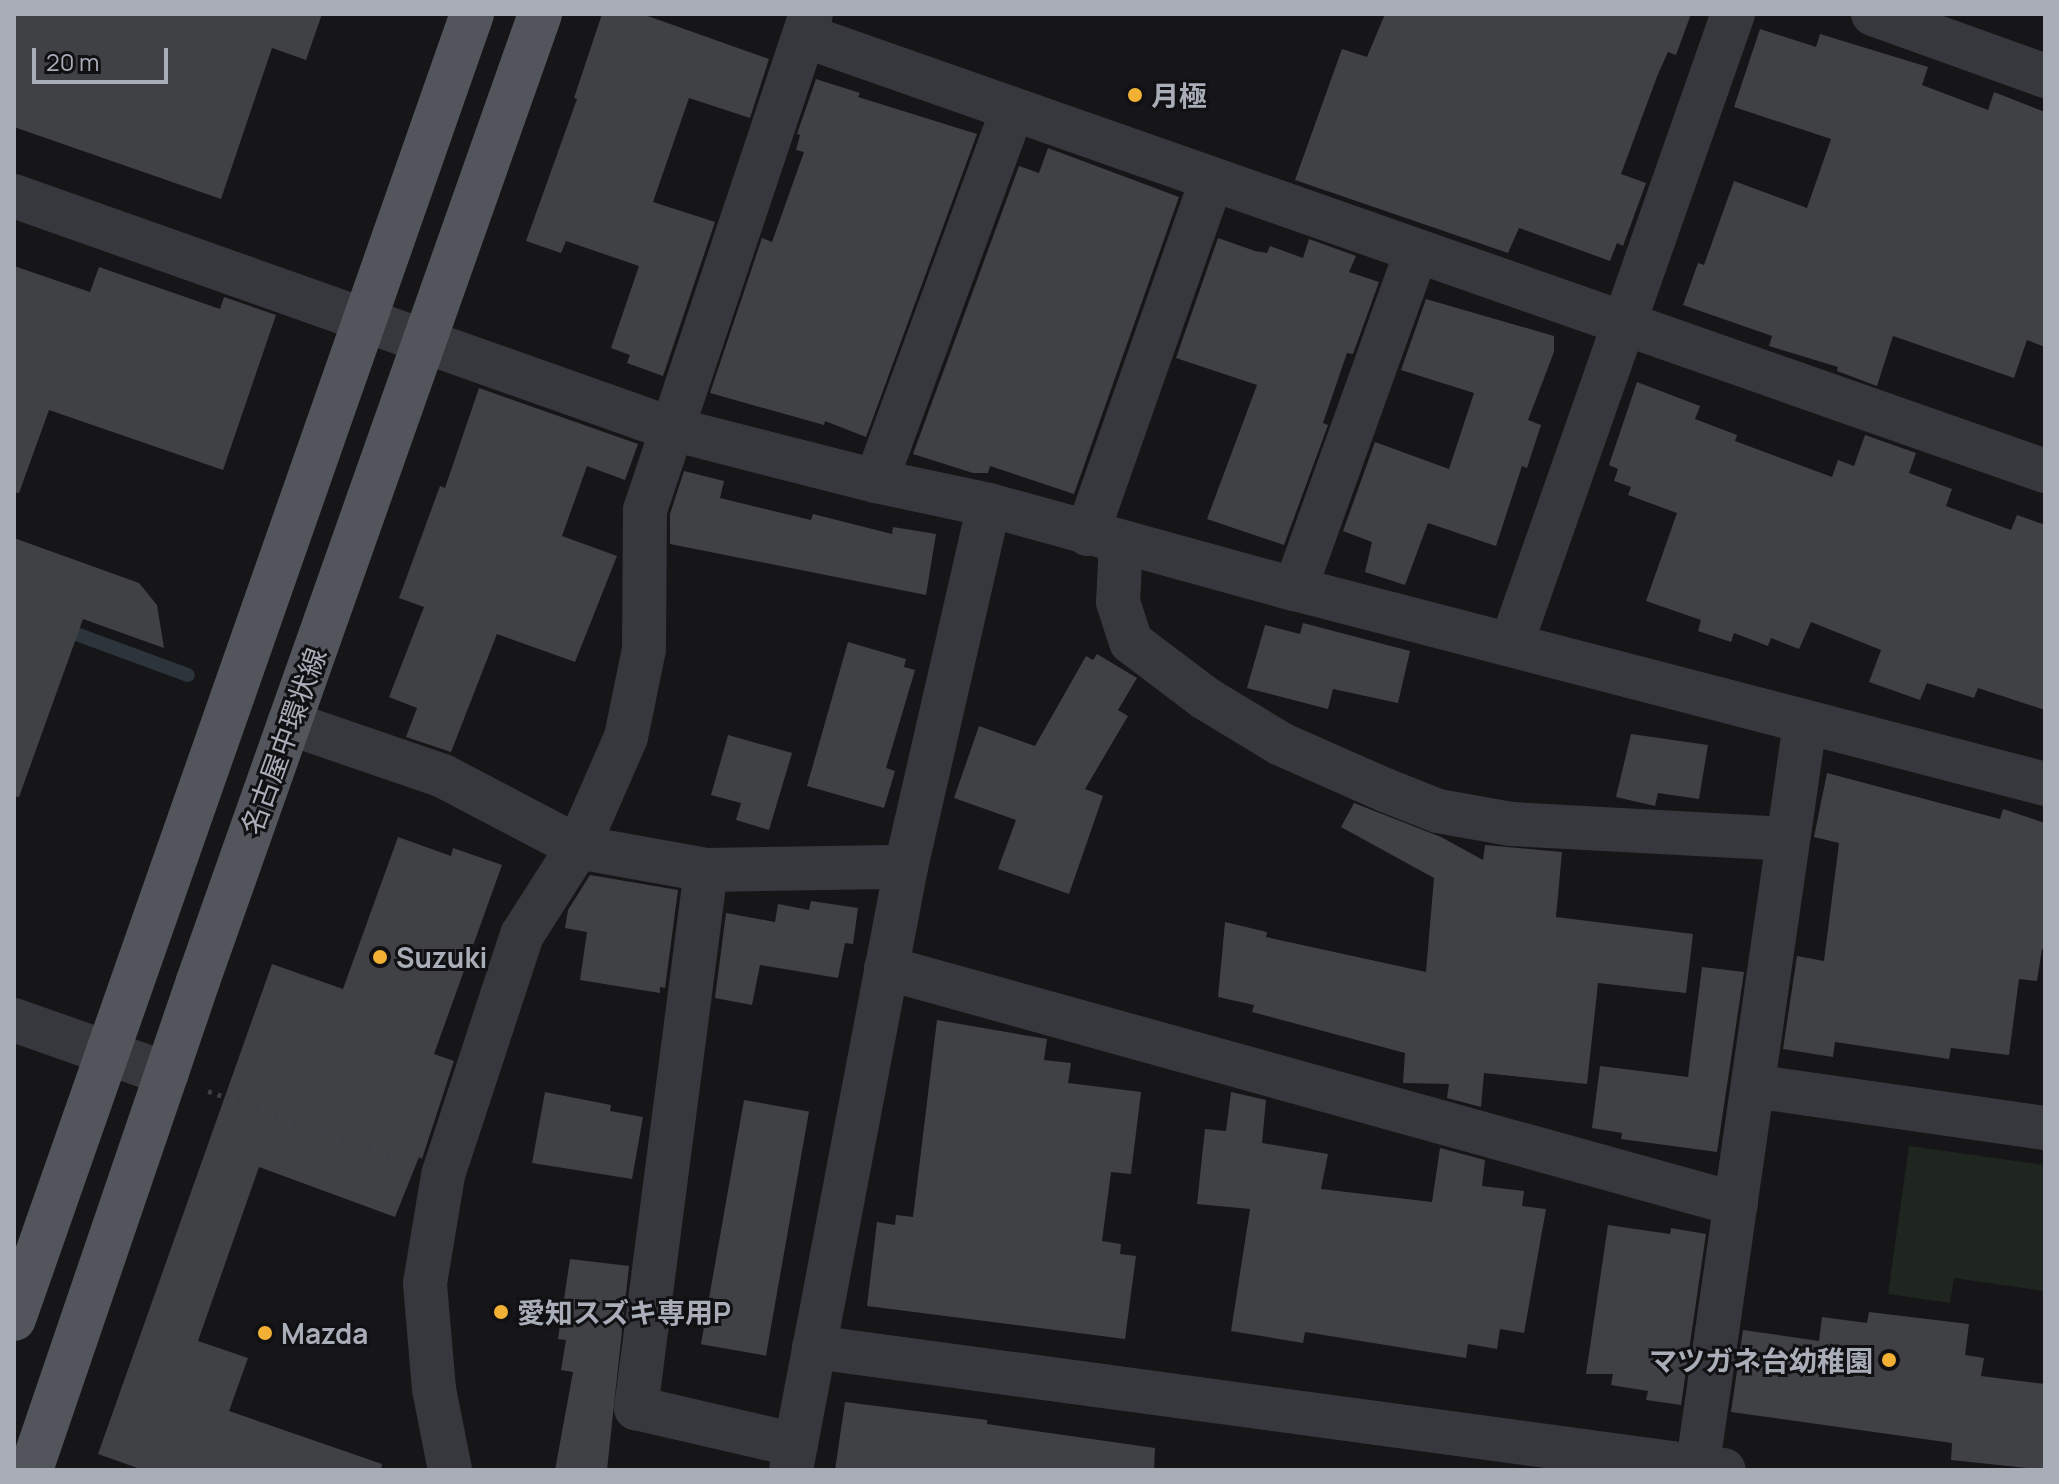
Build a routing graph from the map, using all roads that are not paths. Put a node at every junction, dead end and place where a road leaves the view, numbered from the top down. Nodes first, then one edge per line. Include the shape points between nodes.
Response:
1 (472, 14) edge
2 (540, 14) edge
3 (1733, 14) edge
4 (1873, 14) edge
5 (808, 25) edge
6 (2045, 76) edge
7 (1012, 112) junction
8 (1212, 179) junction
9 (14, 196) edge
10 (1416, 253) junction
11 (363, 320) junction
12 (1623, 325) junction
13 (424, 342) junction
14 (672, 429) junction
15 (2045, 471) edge
16 (876, 481) junction
17 (989, 505) junction
18 (1104, 538) junction
19 (1295, 589) junction
20 (1511, 645) junction
21 (289, 723) junction
22 (1805, 723) junction
23 (2045, 784) edge
24 (1786, 839) junction
25 (578, 847) junction
26 (906, 867) junction
27 (706, 870) junction
28 (886, 968) junction
29 (14, 1020) edge
30 (105, 1052) junction
31 (167, 1074) junction
32 (1753, 1086) junction
33 (2045, 1128) edge
34 (1736, 1204) junction
35 (14, 1319) edge
36 (814, 1347) junction
37 (794, 1458) edge
38 (1706, 1469) edge
39 (31, 1470) edge
40 (450, 1470) edge

1 - 11 main road
2 - 13 main road, 名古屋中環状線
3 - 12 street
4 - 6 street
5 - 7 street
5 - 14 street
7 - 8 street
7 - 16 street
8 - 10 street
8 - 18 street
9 - 11 street
10 - 12 street
10 - 19 street
11 - 13 street
11 - 30 main road
12 - 15 street
12 - 20 street
13 - 14 street
13 - 21 main road, 名古屋中環状線
14 - 16 street
14 - 25 street via 645,510 644,649 626,737
16 - 17 street
17 - 18 street
17 - 26 street
18 - 19 street
18 - 24 street via 1131,642 1205,698 1281,744 1385,790 1438,811 1511,824
19 - 20 street
20 - 22 street
21 - 25 street via 443,776
21 - 31 main road, 名古屋中環状線
22 - 23 street
22 - 24 street
24 - 32 street
25 - 27 street
25 - 40 street via 522,935 443,1175 425,1283 434,1389
26 - 27 street
26 - 28 street
27 - 37 street via 636,1408
28 - 34 street
28 - 36 street
29 - 30 street
30 - 31 street
30 - 35 main road
31 - 39 main road, 名古屋中環状線
32 - 33 street
32 - 34 street
34 - 38 street
36 - 37 street
36 - 38 street

